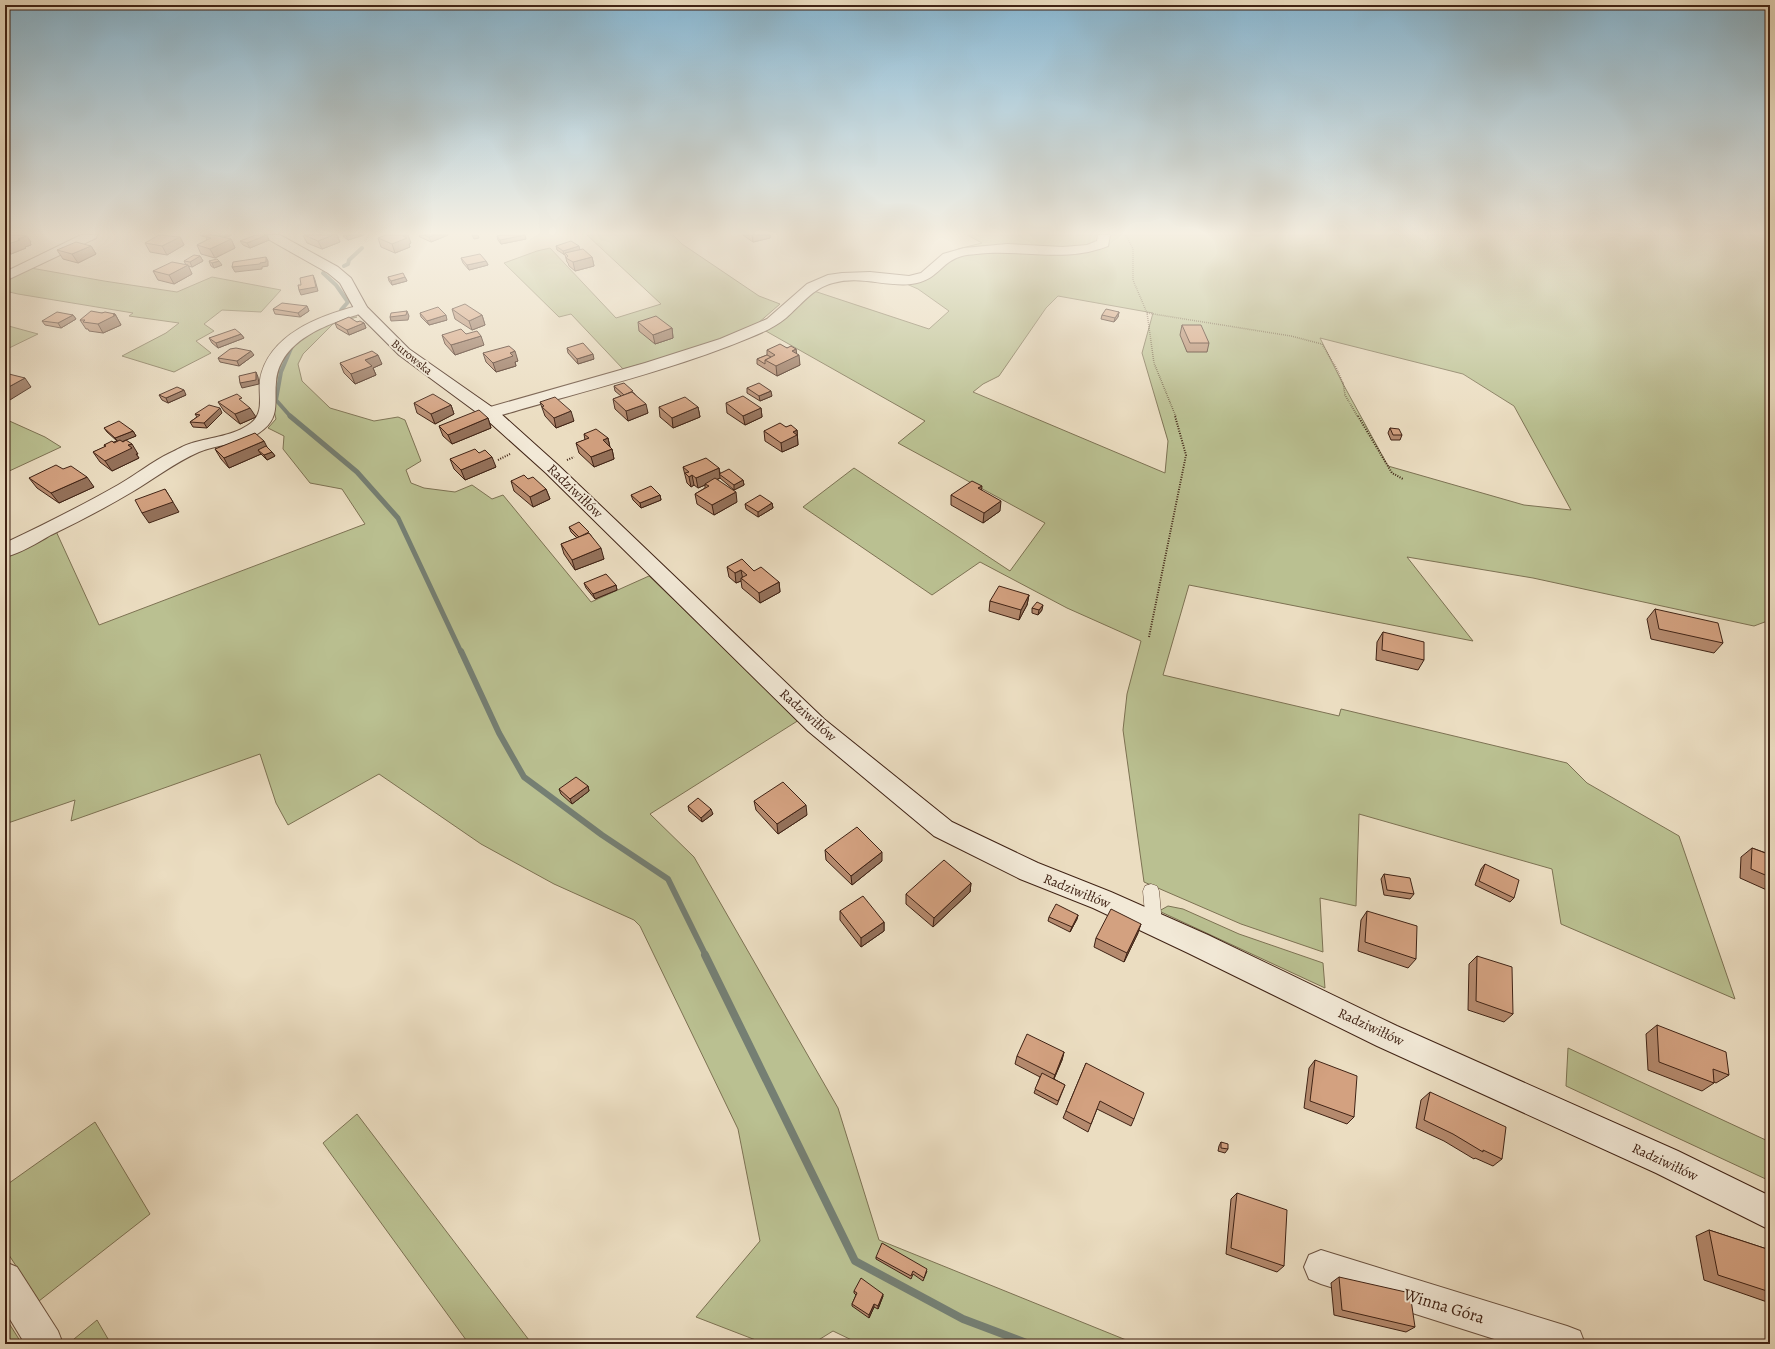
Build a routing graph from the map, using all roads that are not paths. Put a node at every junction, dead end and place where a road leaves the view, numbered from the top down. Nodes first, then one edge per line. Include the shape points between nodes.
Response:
1 (355, 298) edge
2 (798, 298) edge
3 (361, 308) junction
4 (489, 413) junction
5 (5, 551) edge
6 (1151, 891) dead end
7 (1154, 924) junction
8 (1770, 1212) edge
9 (1321, 1267) dead end
10 (5, 1279) edge
11 (45, 1344) edge
12 (1567, 1344) edge

1 - 3 street, Burowska
2 - 4 street via 764,327 714,347
3 - 4 street, Burowska via 404,352
3 - 5 street via 320,322 287,344 269,372 267,416 259,425 235,437 195,448 173,458 128,487
4 - 7 street, Radziwiłłów via 557,474 816,725 943,829 1029,871
6 - 7 lane
7 - 8 street, Radziwiłłów via 1387,1036 1660,1159
9 - 12 street, Winna Góra
10 - 11 street

